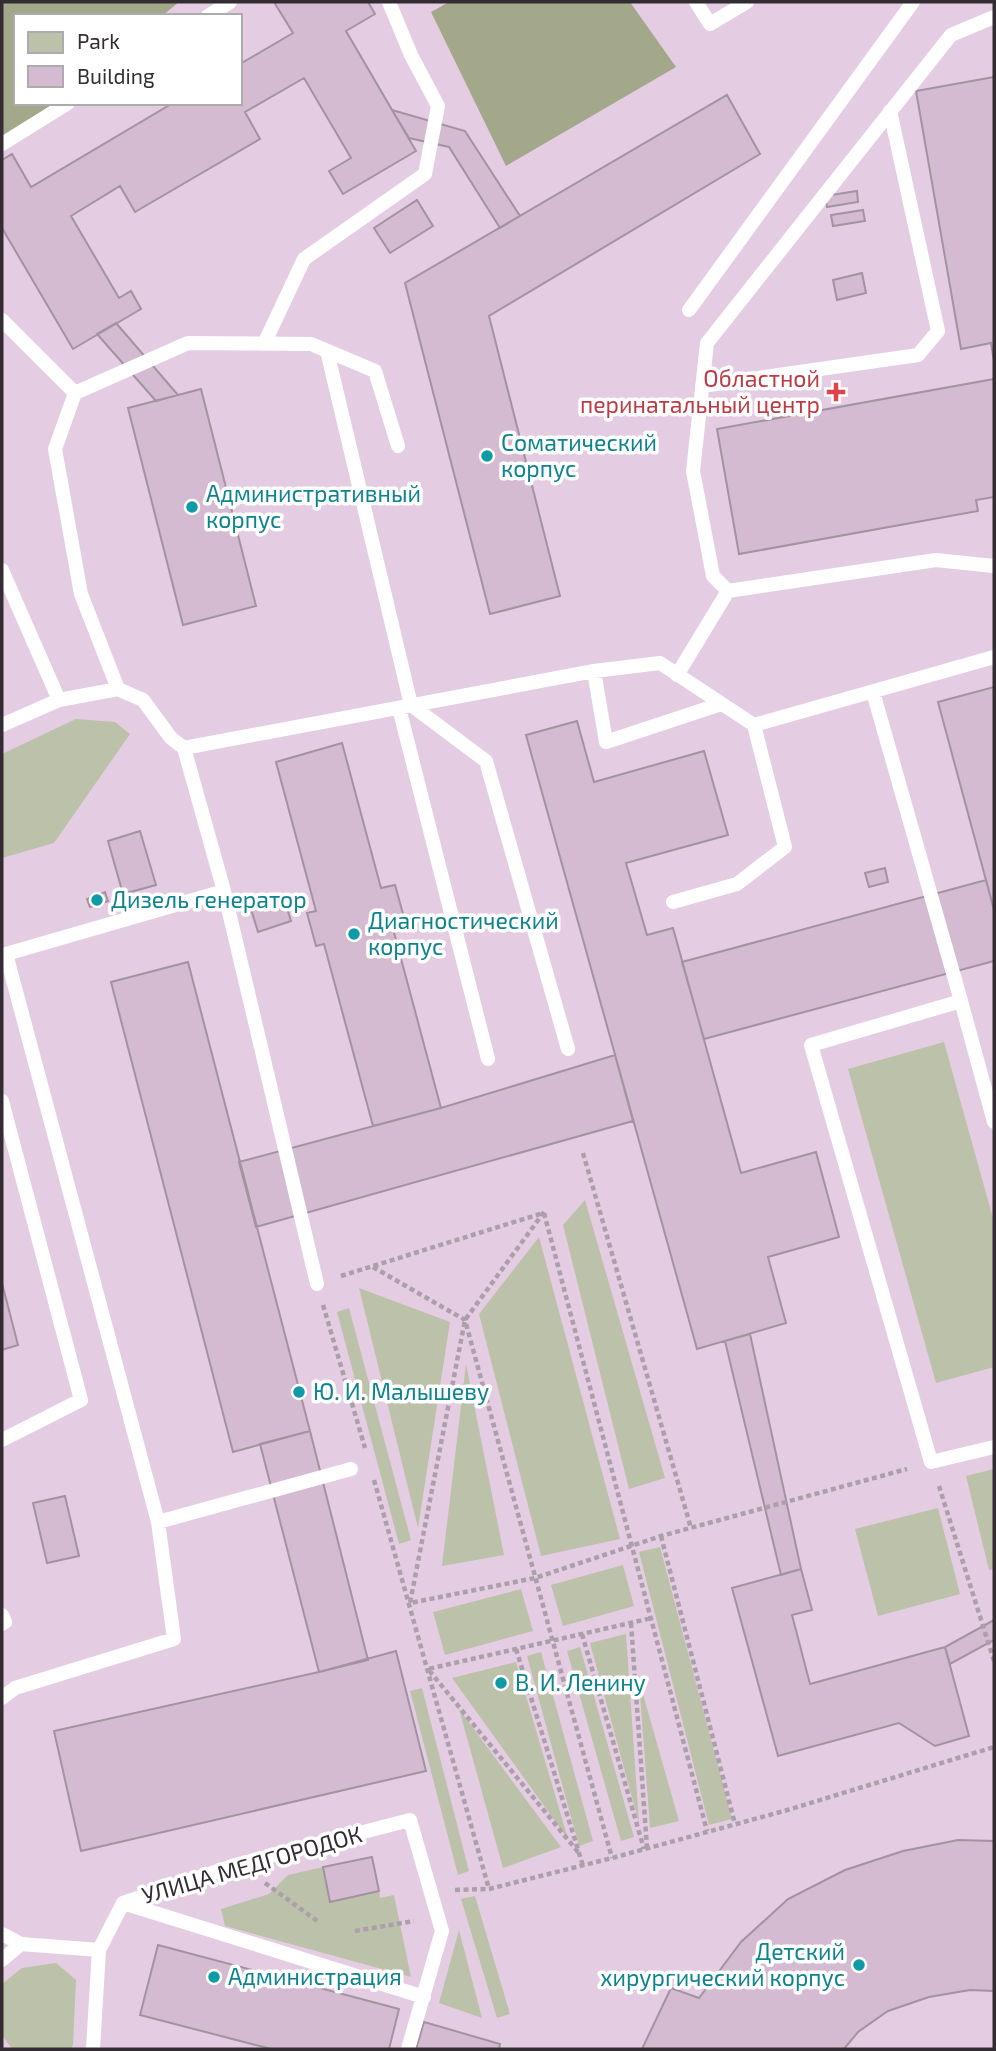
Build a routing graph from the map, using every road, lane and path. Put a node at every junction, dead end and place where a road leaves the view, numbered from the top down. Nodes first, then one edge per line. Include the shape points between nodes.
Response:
1 (230, 2) edge
2 (389, 2) edge
3 (696, 2) edge
4 (747, 2) edge
5 (913, 2) edge
6 (211, 14) edge
7 (994, 17) edge
8 (65, 105) edge
9 (890, 111) junction
10 (2, 144) edge
11 (689, 310) dead end
12 (2, 320) edge
13 (264, 344) junction
14 (327, 351) junction
15 (702, 386) junction
16 (75, 393) junction
17 (398, 446) dead end
18 (994, 566) edge
19 (2, 570) edge
20 (728, 591) junction
21 (994, 657) edge
22 (594, 671) junction
23 (677, 675) junction
24 (118, 689) junction
25 (873, 692) junction
26 (59, 700) junction
27 (721, 704) junction
28 (405, 706) junction
29 (2, 725) edge
30 (754, 726) junction
31 (184, 748) junction
32 (224, 891) junction
33 (673, 902) dead end
34 (961, 1001) junction
35 (568, 1049) dead end
36 (488, 1059) dead end
37 (2, 1101) edge
38 (994, 1122) edge
39 (583, 1153) dead end
40 (544, 1212) junction
41 (372, 1266) junction
42 (317, 1284) junction
43 (465, 1320) junction
44 (2, 1440) edge
45 (994, 1447) edge
46 (367, 1457) dead end
47 (931, 1462) junction
48 (351, 1469) dead end
49 (371, 1470) dead end
50 (158, 1522) junction
51 (691, 1528) junction
52 (661, 1536) junction
53 (634, 1547) junction
54 (535, 1578) junction
55 (410, 1603) junction
56 (2, 1615) edge
57 (652, 1618) junction
58 (631, 1623) junction
59 (2, 1624) edge
60 (582, 1634) junction
61 (553, 1641) junction
62 (516, 1649) junction
63 (994, 1661) edge
64 (428, 1669) junction
65 (2, 1698) edge
66 (994, 1747) edge
67 (735, 1824) junction
68 (707, 1830) junction
69 (646, 1848) junction
70 (578, 1852) junction
71 (612, 1858) junction
72 (239, 1864) junction
73 (583, 1866) junction
74 (489, 1889) junction
75 (123, 1903) junction
76 (438, 1917) junction
77 (320, 1923) dead end
78 (355, 1931) dead end
79 (2, 1934) edge
80 (21, 1944) junction
81 (99, 1950) junction
82 (2, 1960) edge
83 (424, 1997) junction
84 (93, 2049) edge
85 (408, 2049) edge

1 - 6 lane
2 - 13 lane via 438,106 425,174 303,259
3 - 4 lane via 710,24
5 - 11 lane
7 - 9 lane via 951,35
8 - 10 lane
9 - 15 lane via 707,343
9 - 15 lane via 938,331 918,355
12 - 16 lane
13 - 14 lane via 311,344
13 - 16 lane via 188,343
14 - 17 lane via 374,372
14 - 28 lane
15 - 20 lane via 693,471 713,576
16 - 24 lane via 55,449 81,594
18 - 20 lane via 936,559
19 - 26 lane
20 - 23 lane
21 - 25 lane
22 - 23 lane via 660,663
22 - 27 lane via 606,742
22 - 28 lane
23 - 27 lane
24 - 26 lane
24 - 31 lane via 143,700
25 - 30 lane
25 - 34 lane
26 - 29 lane
27 - 30 lane
28 - 31 lane
28 - 35 lane via 486,761
28 - 36 lane
30 - 33 lane via 785,847 737,884
31 - 32 lane
32 - 42 lane
32 - 50 lane via 6,954
34 - 38 lane
34 - 47 lane via 811,1045
37 - 44 lane via 80,1400
39 - 51 path
40 - 41 path
40 - 43 path
40 - 53 path
41 - 42 path
41 - 43 path
42 - 46 path
43 - 54 path
43 - 55 path
45 - 47 lane
47 - 51 path
47 - 63 path
48 - 50 lane
49 - 55 path
50 - 65 lane via 174,1639 15,1688
51 - 52 path
52 - 53 path
52 - 67 path
53 - 54 path
53 - 57 path
54 - 55 path
54 - 61 path
55 - 64 path
56 - 59 lane
57 - 58 path
57 - 68 path
58 - 60 path
58 - 69 path
60 - 61 path
60 - 69 path
61 - 62 path
61 - 71 path
62 - 64 path
62 - 70 path
64 - 70 path
64 - 74 path
66 - 67 path
67 - 68 path
68 - 69 path
69 - 71 path
70 - 73 path
71 - 73 path
72 - 75 lane, УЛИЦА МЕДГОРОДОК
72 - 76 lane, УЛИЦА МЕДГОРОДОК via 410,1820
72 - 77 path
73 - 74 path
74 - 76 path via 454,1889
75 - 81 lane, УЛИЦА МЕДГОРОДОК
75 - 83 lane
76 - 78 path
76 - 83 lane via 442,1931
79 - 80 lane
80 - 81 lane
80 - 82 lane
81 - 84 lane
83 - 85 lane

